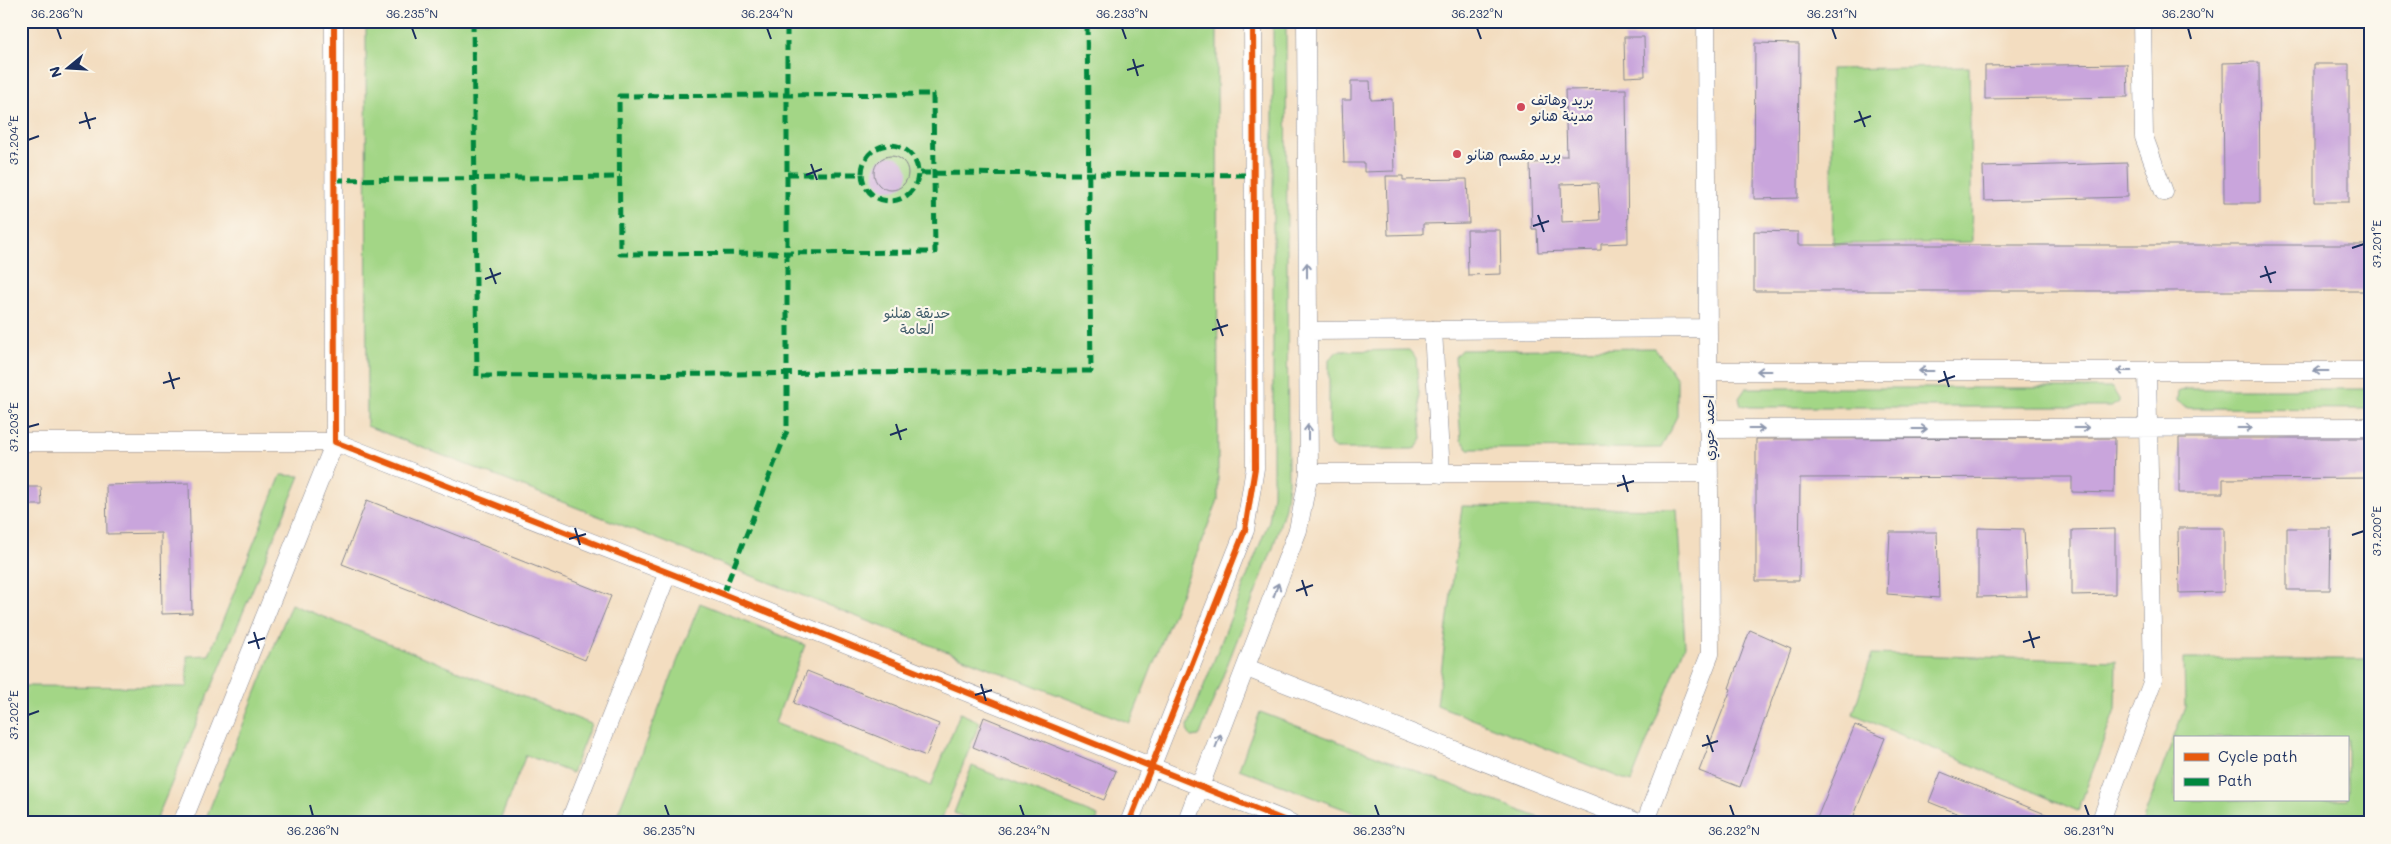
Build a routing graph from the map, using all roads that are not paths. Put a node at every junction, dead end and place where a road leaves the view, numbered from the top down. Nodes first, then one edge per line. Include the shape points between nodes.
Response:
1 (334, 21) edge
2 (1253, 21) edge
3 (1306, 21) edge
4 (1706, 21) edge
5 (2142, 21) edge
6 (2164, 192) dead end
7 (1708, 328) junction
8 (1432, 330) junction
9 (1308, 331) junction
10 (1708, 371) junction
11 (2147, 371) junction
12 (2370, 371) edge
13 (2370, 427) edge
14 (2148, 428) junction
15 (1708, 429) junction
16 (21, 442) edge
17 (335, 442) junction
18 (1309, 473) junction
19 (1709, 473) junction
20 (1441, 474) junction
21 (668, 572) junction
22 (1246, 668) junction
23 (1151, 768) junction
24 (1200, 787) junction
25 (182, 823) edge
26 (569, 823) edge
27 (1129, 823) edge
28 (1186, 823) edge
29 (1291, 823) edge
30 (1639, 823) edge
31 (1645, 823) edge
32 (2100, 823) edge

1 - 17 street
2 - 23 street via 1255,468 1245,530
9 -> 3 street
4 - 7 street, احمد حوري
5 - 6 street via 2144,137
7 - 8 street
7 - 10 street, احمد حوري
8 - 9 street
8 - 20 street
18 -> 9 street
11 -> 10 street
10 - 15 street, احمد حوري
12 -> 11 street
11 - 14 street
14 -> 13 street
15 -> 14 street
14 - 32 street via 2153,680
15 - 19 street, احمد حوري
16 - 17 street
17 - 21 street
17 - 25 street
18 - 20 street
22 -> 18 street via 1298,530
19 - 20 street
19 - 31 street, احمد حوري via 1710,654
21 - 23 street
21 - 26 street
24 -> 22 street
22 - 30 street
23 - 24 street
23 - 27 street
24 - 28 street
24 - 29 street

